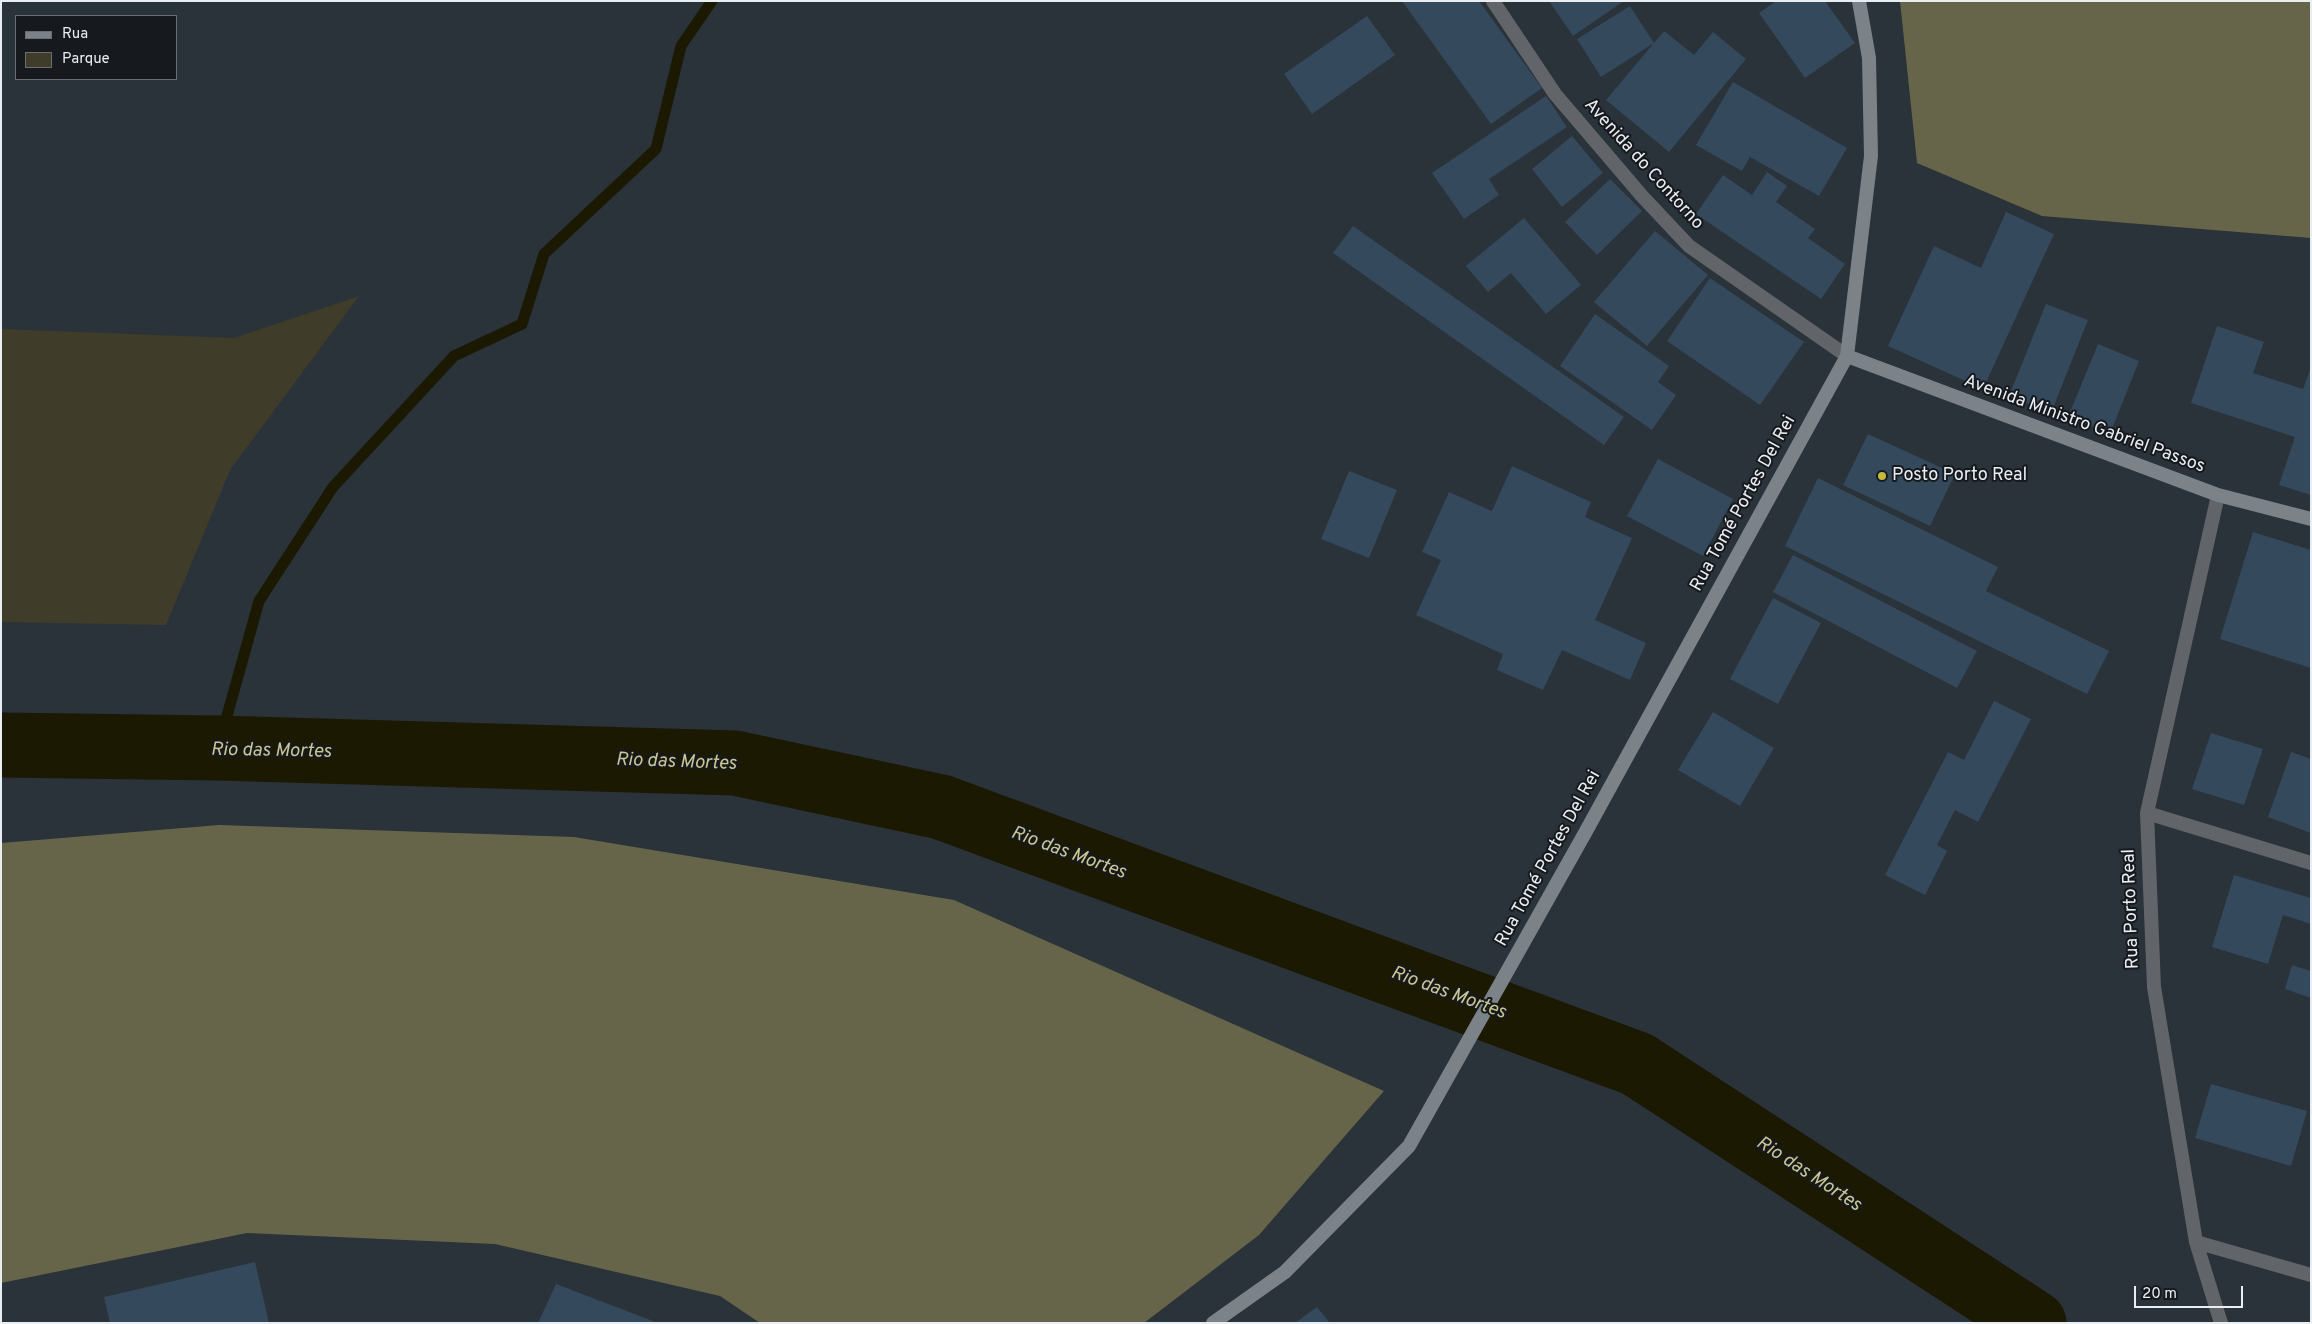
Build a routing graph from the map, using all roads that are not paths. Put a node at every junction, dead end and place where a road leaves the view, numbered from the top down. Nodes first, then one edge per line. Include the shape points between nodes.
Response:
1 (1493, 1) edge
2 (1859, 1) edge
3 (1847, 356) junction
4 (2218, 495) junction
5 (2311, 519) edge
6 (2147, 813) junction
7 (2311, 862) edge
8 (2196, 1242) junction
9 (2311, 1275) edge
10 (1213, 1323) edge
11 (2221, 1323) edge

1 - 3 street, Avenida do Contorno via 1555,94 1689,246
2 - 3 main road via 1869,58 1871,156
3 - 4 main road, Avenida Ministro Gabriel Passos
3 - 10 main road, Rua Tomé Portes Del Rei via 1409,1146 1285,1272
4 - 5 main road, Avenida Ministro Gabriel Passos
4 - 6 street, Rua Porto Real
6 - 7 street
6 - 8 street, Rua Porto Real via 2154,987
8 - 9 street
8 - 11 street, Rua Porto Real

